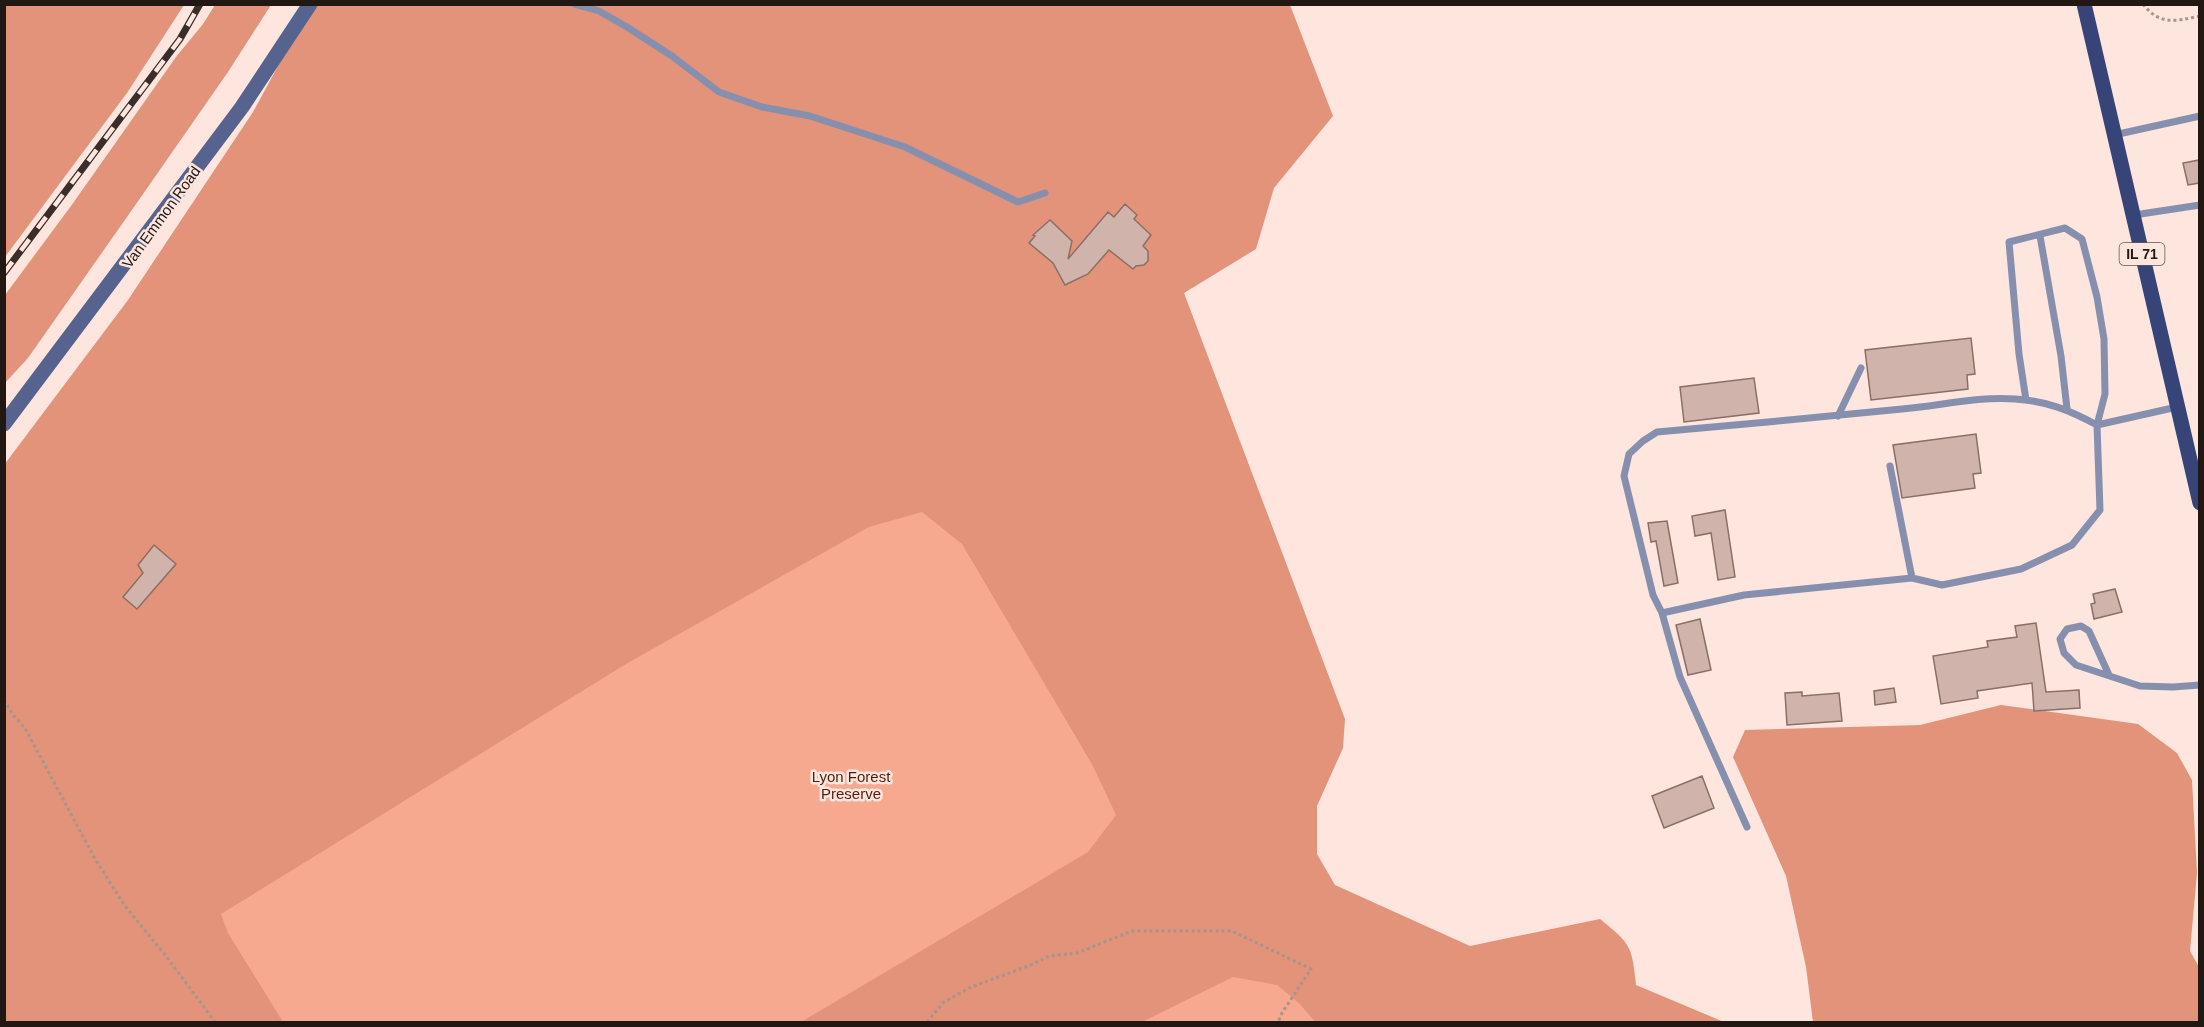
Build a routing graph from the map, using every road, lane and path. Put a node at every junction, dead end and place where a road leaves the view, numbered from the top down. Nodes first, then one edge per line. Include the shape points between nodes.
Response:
1 (310, 4) edge
2 (574, 4) edge
3 (2084, 4) edge
4 (2143, 4) edge
5 (2199, 16) edge
6 (2199, 116) edge
7 (2114, 135) junction
8 (1045, 194) dead end
9 (2199, 205) edge
10 (2133, 215) junction
11 (2040, 236) junction
12 (1861, 368) dead end
13 (2026, 400) junction
14 (2177, 407) junction
15 (2067, 409) junction
16 (1838, 416) junction
17 (4, 424) edge
18 (2097, 425) junction
19 (1890, 466) dead end
20 (2199, 503) edge
21 (1912, 578) junction
22 (1662, 614) junction
23 (2109, 675) junction
24 (2199, 685) edge
25 (4, 700) edge
26 (1747, 827) dead end
27 (215, 1023) edge
28 (927, 1023) edge
29 (1278, 1023) edge

1 - 17 street, Van Emmon Road via 242,107
2 - 8 lane via 599,11 627,27 719,92 905,147 1018,202
3 - 7 main road, IL 71
4 - 5 path via 2163,20
6 - 7 lane
7 - 10 main road, IL 71
9 - 10 lane
10 - 14 main road, IL 71
11 - 13 lane via 2009,242
11 - 15 lane
11 - 18 lane via 2065,228 2082,239 2104,339 2105,393
12 - 16 lane
13 - 15 lane
13 - 16 lane via 1981,399
14 - 18 lane
14 - 20 main road, IL 71
15 - 18 lane
16 - 22 lane via 1657,432 1629,454 1624,476 1653,595
18 - 21 lane via 2100,510 2072,545 2021,569 1942,585
19 - 21 lane
21 - 22 lane via 1744,595
22 - 26 lane via 1680,677
23 - 23 lane via 2089,631 2081,626 2067,629 2060,639 2064,653 2076,665
23 - 24 lane via 2140,686
25 - 27 path via 25,728 95,859 125,906
28 - 29 path via 944,1002 971,987 1049,956 1077,953 1132,932 1221,931 1232,931 1311,969

